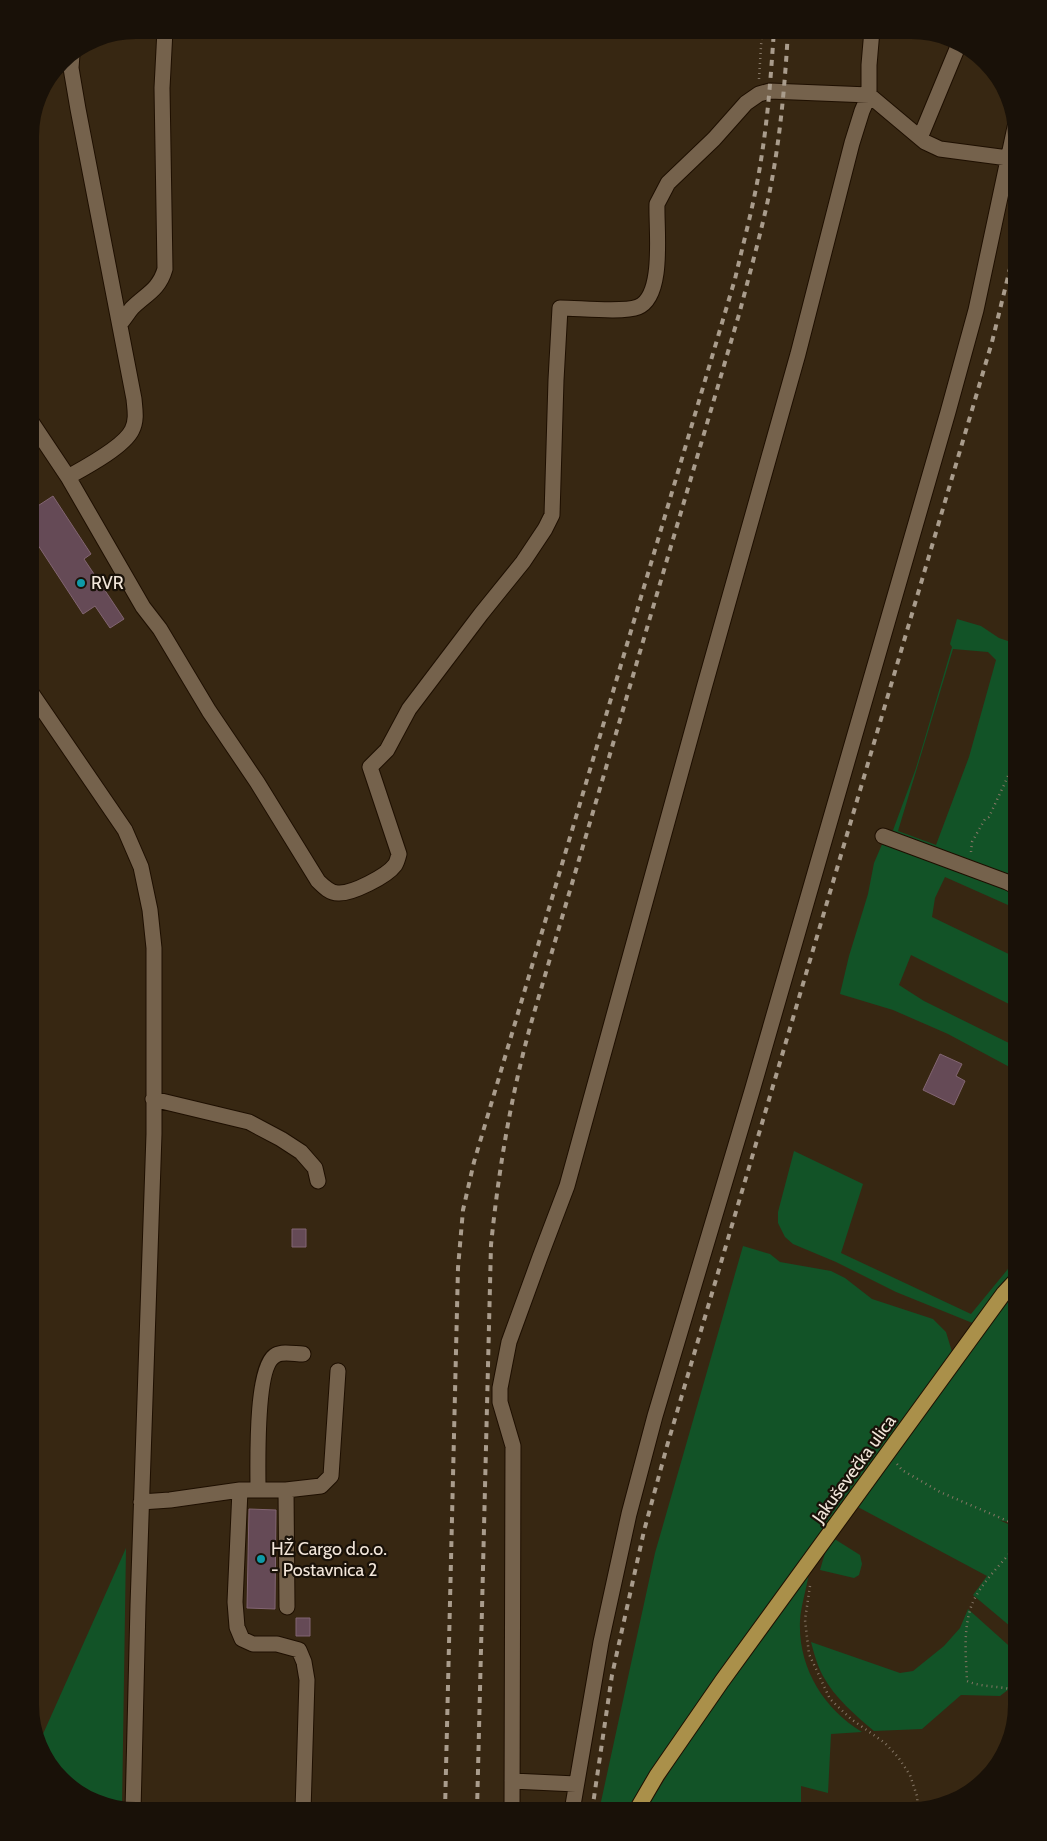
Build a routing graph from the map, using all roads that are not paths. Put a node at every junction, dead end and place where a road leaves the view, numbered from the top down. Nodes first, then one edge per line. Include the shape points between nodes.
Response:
1 (165, 39) edge
2 (871, 39) edge
3 (956, 50) edge
4 (71, 64) edge
5 (870, 95) junction
6 (920, 138) junction
7 (1008, 158) joint
8 (120, 324) junction
9 (39, 434) edge
10 (68, 477) junction
11 (39, 704) edge
12 (882, 836) dead end
13 (1008, 882) edge
14 (153, 1099) junction
15 (318, 1181) dead end
16 (1008, 1289) edge
17 (303, 1354) dead end
18 (338, 1372) dead end
19 (258, 1489) junction
20 (240, 1490) junction
21 (286, 1490) junction
22 (141, 1502) junction
23 (287, 1607) dead end
24 (512, 1781) junction
25 (576, 1784) junction
26 (133, 1802) edge
27 (303, 1802) edge
28 (512, 1802) edge
29 (573, 1802) edge
30 (641, 1802) edge

1 - 8 street via 164,268 162,279
2 - 5 street
3 - 6 street
4 - 8 street
5 - 6 street
5 - 10 street via 783,91 758,94 668,183 661,195 657,204 656,269 652,290 646,300 634,308 560,308 552,515 523,562 409,709 387,750 370,768 399,854 395,865 379,878 348,893 337,893 318,881 258,782 143,607
5 - 24 street via 852,143 798,354 567,1186 509,1342 500,1402 513,1446
6 - 7 street via 940,150
7 - 25 street via 976,310 948,412 655,1416 629,1514 601,1642
8 - 10 street via 136,417 131,432 106,454
9 - 10 street
11 - 14 street via 125,830 142,867 154,948
12 - 13 street
14 - 15 street via 249,1122 301,1152 315,1168
14 - 22 street
16 - 30 main road, Jakuševečka ulica via 722,1681
17 - 19 street via 276,1354 264,1371
18 - 21 street via 331,1476 320,1486
19 - 20 street
19 - 21 street
20 - 22 street
20 - 27 street via 235,1602 237,1627 242,1638 253,1644 277,1644 300,1650 307,1680
21 - 23 street
22 - 26 street
24 - 25 street
24 - 28 street
25 - 29 street

